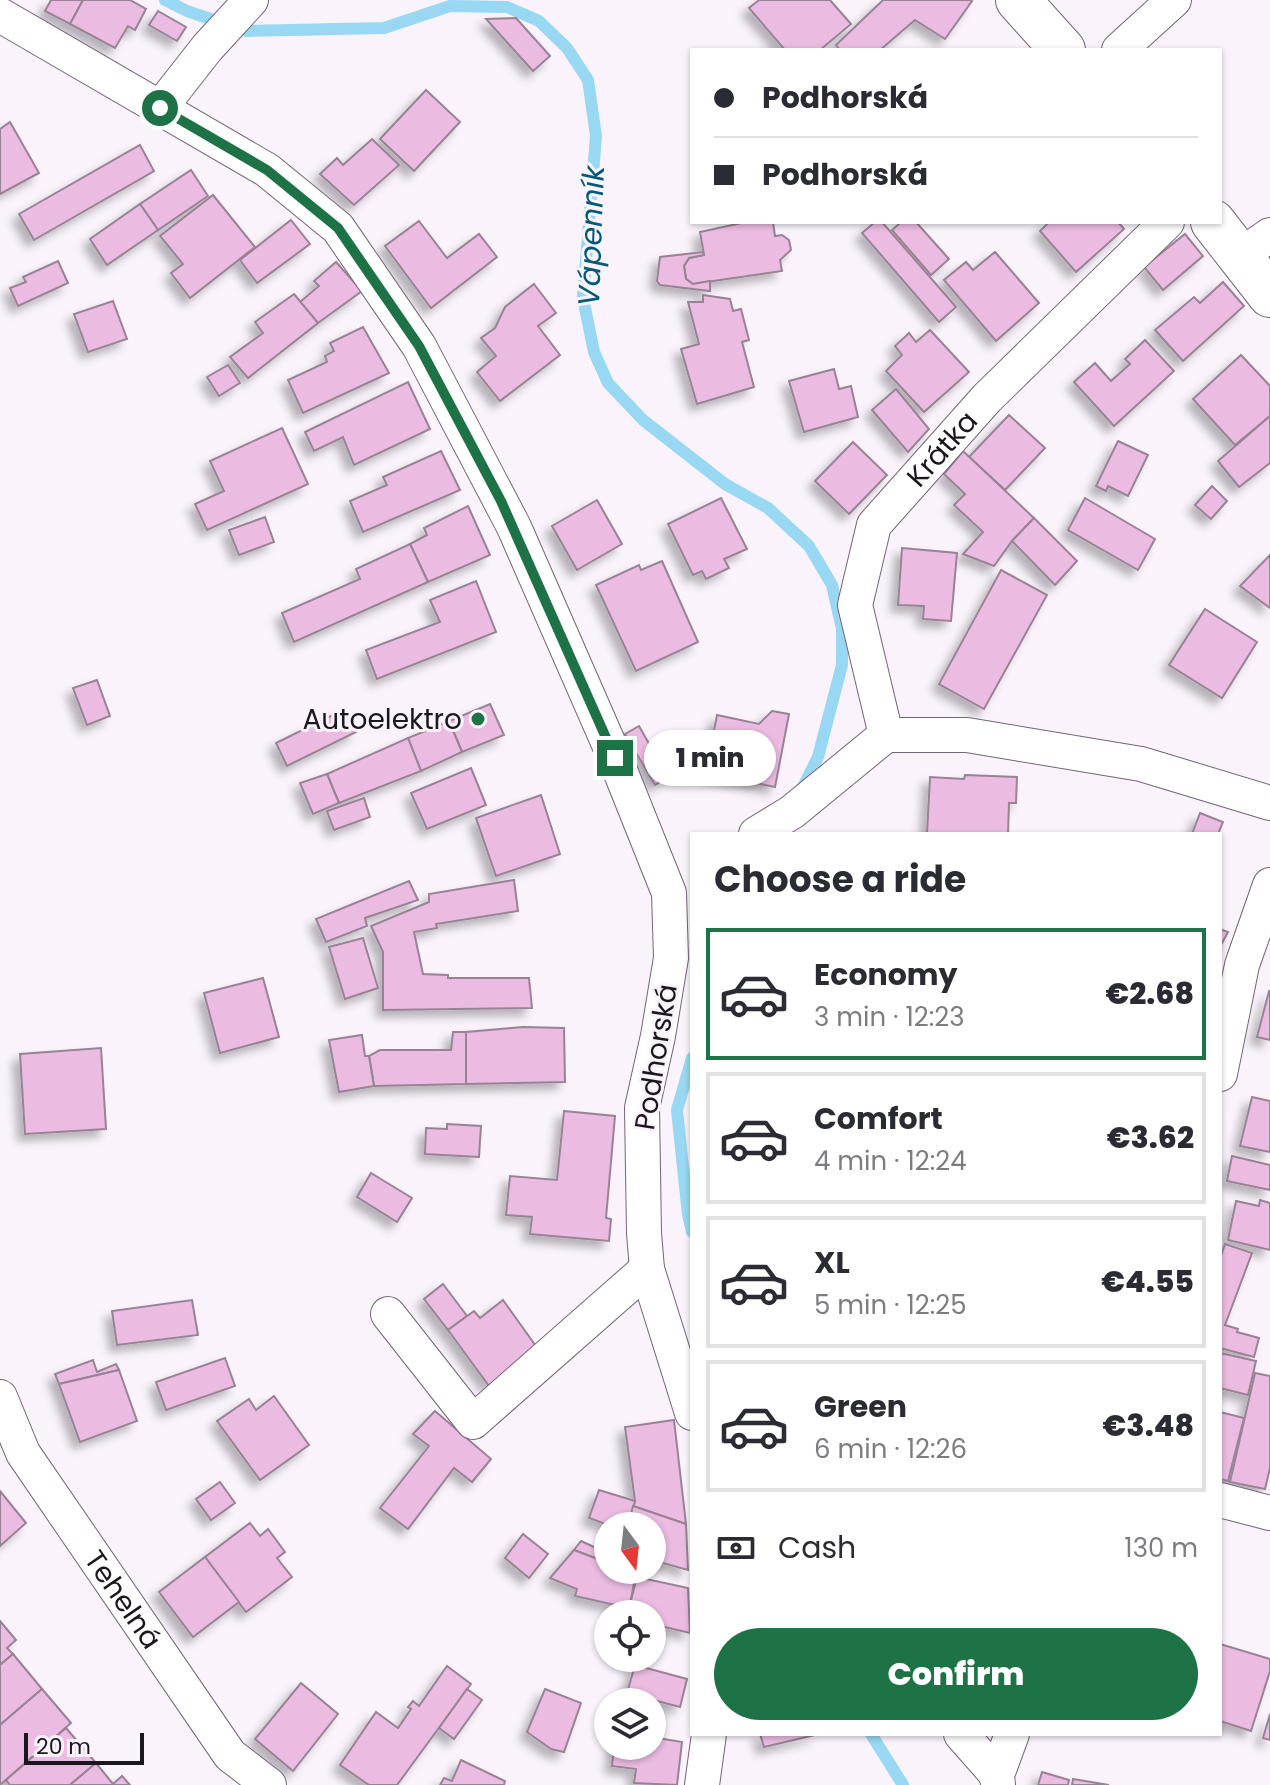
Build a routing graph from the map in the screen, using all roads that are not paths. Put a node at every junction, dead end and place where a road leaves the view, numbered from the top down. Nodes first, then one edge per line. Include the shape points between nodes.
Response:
1 (251, 0) edge
2 (1018, 0) edge
3 (1174, 0) edge
4 (0, 15) edge
5 (1061, 48) edge
6 (1121, 48) edge
7 (160, 108) junction
8 (1165, 224) edge
9 (1216, 224) edge
10 (1255, 246) edge
11 (1270, 295) edge
12 (886, 735) junction
13 (1270, 803) edge
14 (759, 832) edge
15 (680, 885) edge
16 (1270, 885) edge
17 (1222, 1064) edge
18 (647, 1269) junction
19 (388, 1314) dead end
20 (0, 1397) edge
21 (690, 1407) edge
22 (1222, 1501) edge
23 (1270, 1513) edge
24 (709, 1736) edge
25 (963, 1736) edge
26 (1011, 1736) edge
27 (998, 1780) edge
28 (269, 1785) edge
29 (702, 1785) edge

1 - 7 street
2 - 5 main road
3 - 6 street
4 - 7 street, Podhorská
7 - 15 street, Podhorská via 267,170 338,228 419,346 514,527 615,758
8 - 12 street, Krátka via 987,398 874,525 855,605
9 - 10 main road
10 - 11 main road
12 - 13 street via 967,735 1125,761
12 - 14 street via 792,812
15 - 18 street, Podhorská via 642,1108
16 - 17 street via 1242,965
18 - 19 street via 473,1422
18 - 21 street, Podhorská
20 - 28 street, Tehelná via 23,1453 230,1755
22 - 23 street
24 - 29 street
25 - 27 street
26 - 27 street

